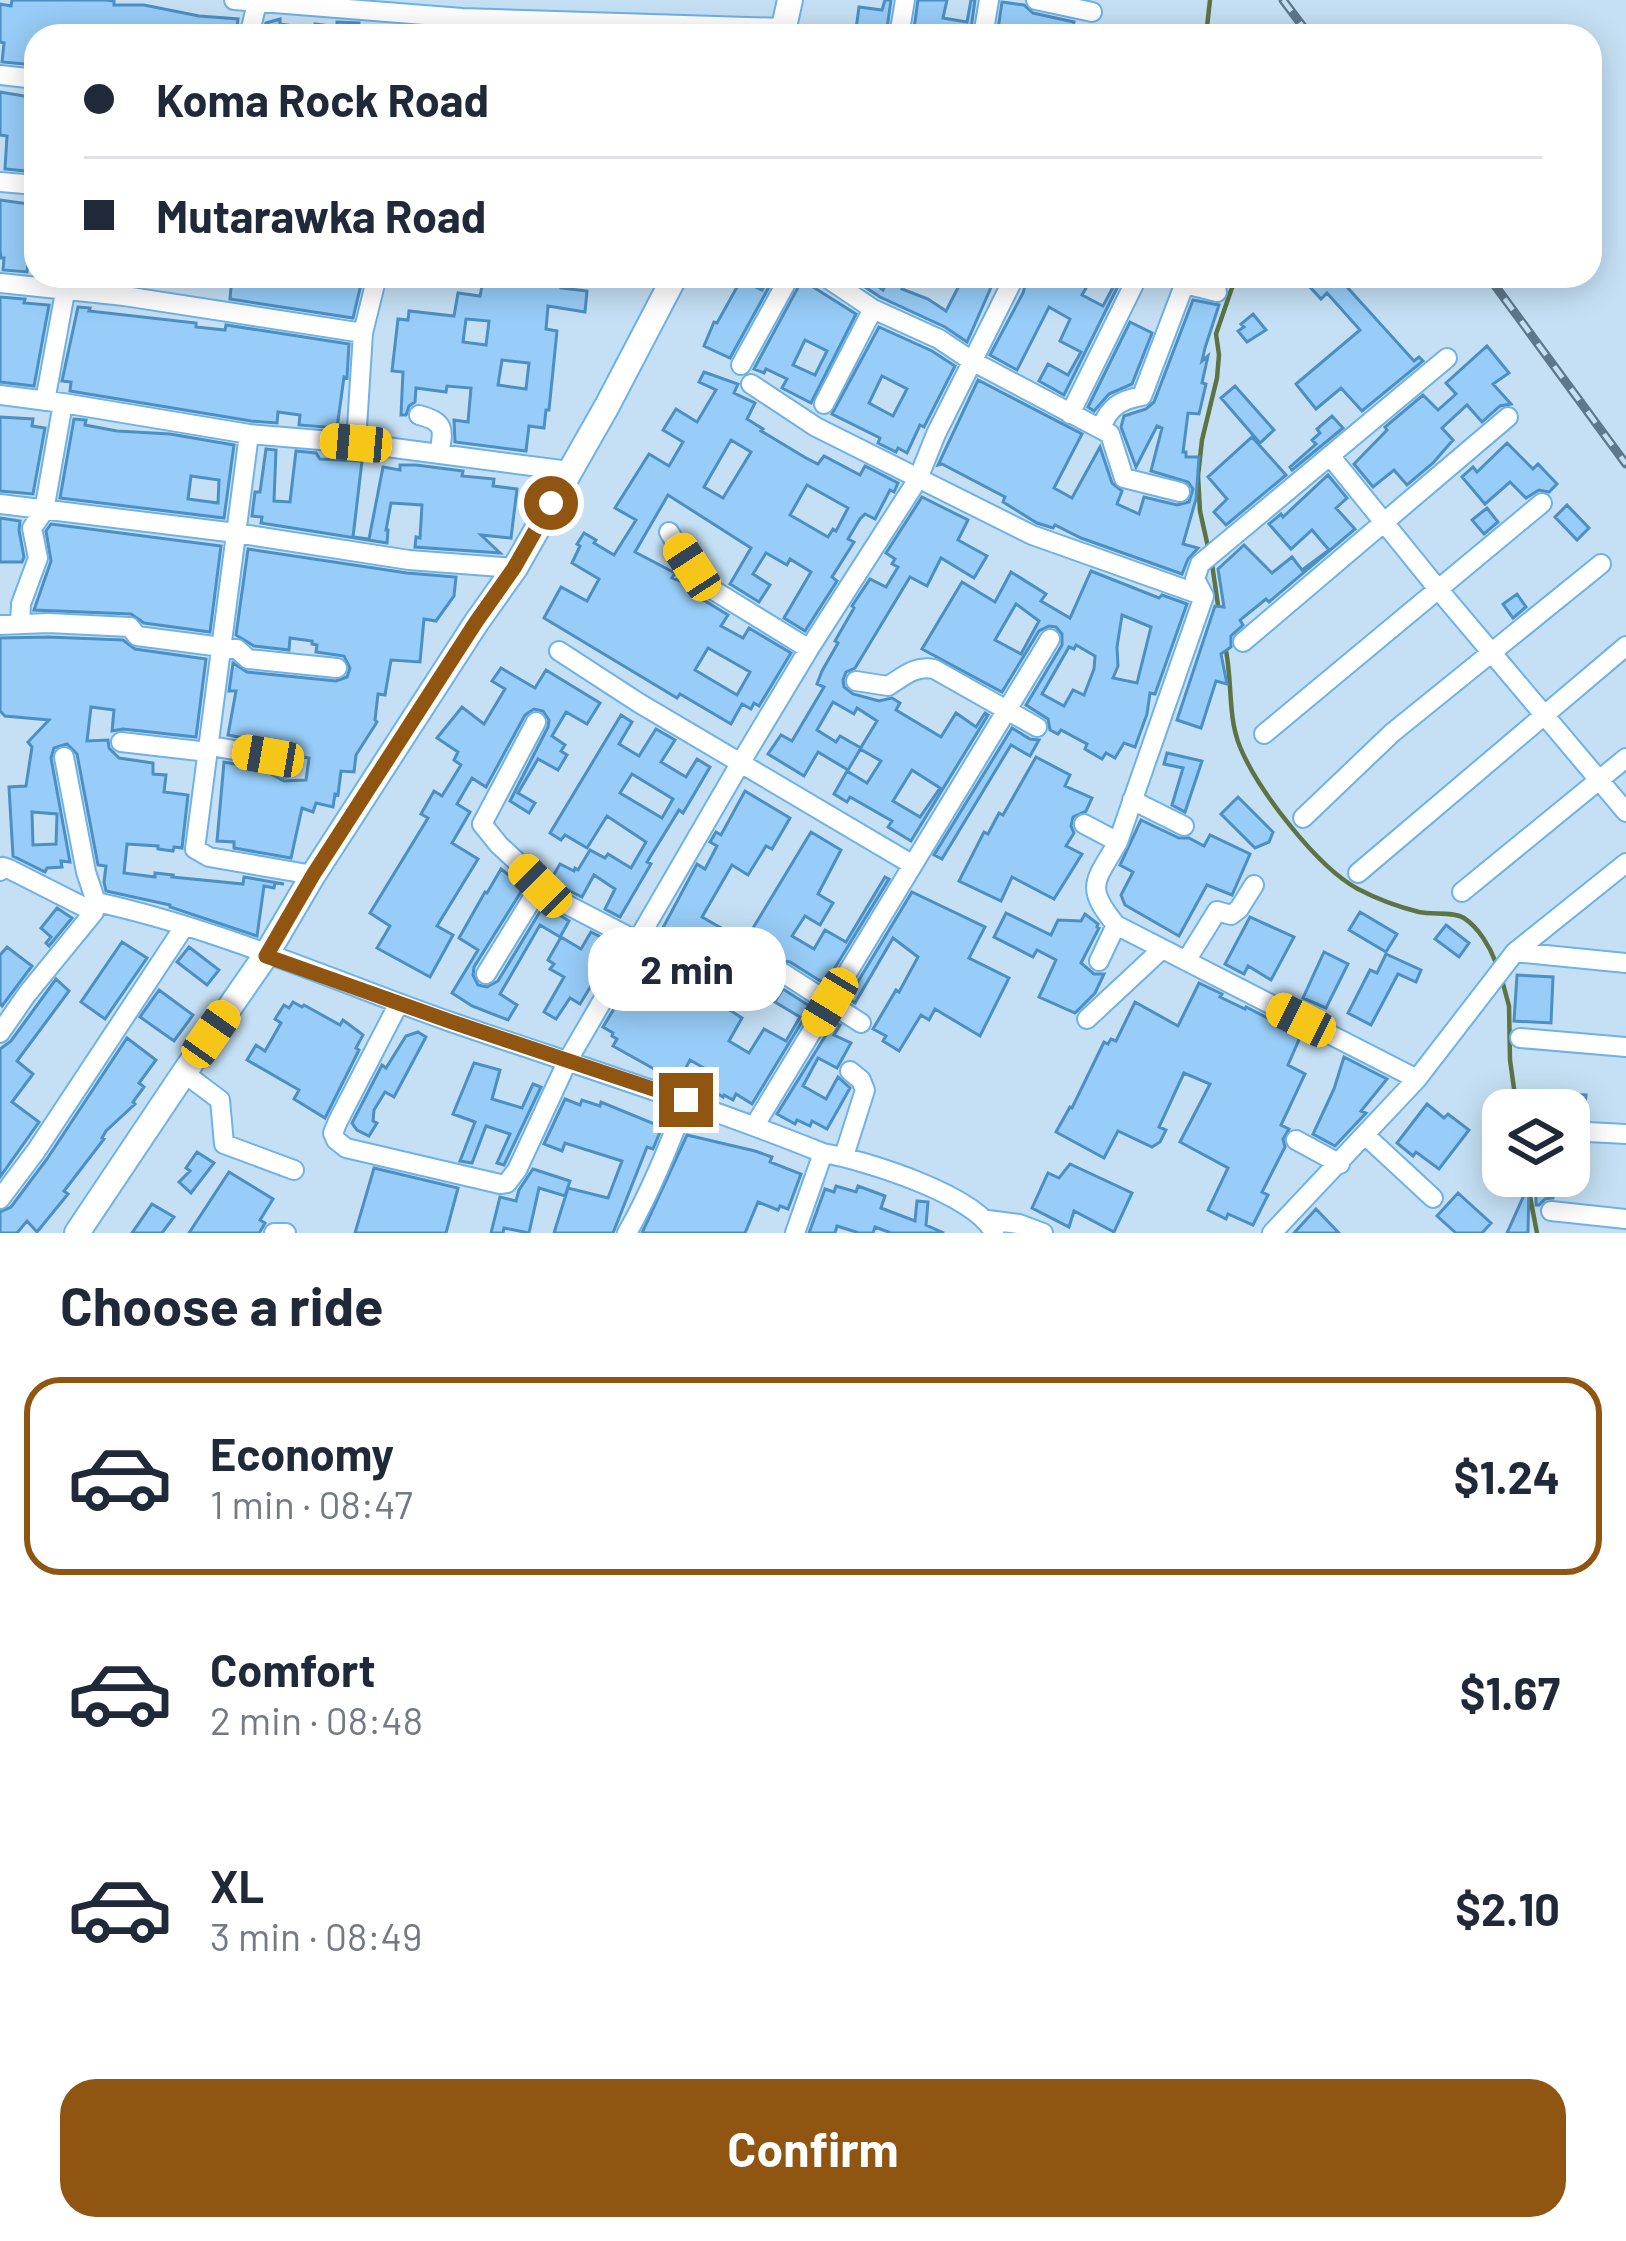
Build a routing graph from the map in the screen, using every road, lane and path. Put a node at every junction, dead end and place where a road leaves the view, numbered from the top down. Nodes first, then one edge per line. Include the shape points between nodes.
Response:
1 (234, 0) edge
2 (1036, 0) edge
3 (257, 3) junction
4 (1093, 6) edge
5 (411, 7) edge
6 (252, 24) edge
7 (454, 24) edge
8 (66, 288) edge
9 (89, 288) edge
10 (374, 288) edge
11 (668, 288) edge
12 (783, 288) edge
13 (842, 288) edge
14 (1009, 288) edge
15 (1132, 288) edge
16 (1183, 288) edge
17 (1201, 288) edge
18 (1217, 292) dead end
19 (873, 309) junction
20 (363, 333) junction
21 (1447, 358) dead end
22 (972, 361) junction
23 (741, 365) dead end
24 (751, 384) dead end
25 (0, 395) edge
26 (54, 402) junction
27 (824, 404) dead end
28 (1070, 414) junction
29 (418, 415) dead end
30 (1508, 417) dead end
31 (1101, 428) junction
32 (249, 434) junction
33 (356, 443) junction
34 (439, 454) junction
35 (1331, 457) junction
36 (569, 471) junction
37 (918, 479) junction
38 (1180, 491) dead end
39 (1542, 503) dead end
40 (0, 504) edge
41 (44, 511) junction
42 (1384, 524) junction
43 (669, 532) dead end
44 (236, 533) junction
45 (1601, 564) dead end
46 (514, 568) junction
47 (1438, 589) junction
48 (1204, 596) junction
49 (10, 625) edge
50 (1050, 639) dead end
51 (1244, 642) dead end
52 (1626, 646) edge
53 (221, 649) junction
54 (809, 650) junction
55 (559, 651) dead end
56 (1490, 652) junction
57 (337, 668) dead end
58 (856, 681) dead end
59 (1007, 710) junction
60 (1543, 714) junction
61 (536, 722) dead end
62 (1037, 728) dead end
63 (1264, 734) dead end
64 (121, 742) dead end
65 (210, 749) junction
66 (64, 757) dead end
67 (1626, 758) edge
68 (741, 762) junction
69 (284, 768) dead end
70 (1599, 781) junction
71 (1132, 800) junction
72 (1626, 812) edge
73 (1303, 818) dead end
74 (1084, 824) dead end
75 (1184, 826) dead end
76 (1118, 842) junction
77 (1626, 863) edge
78 (913, 865) junction
79 (1, 868) edge
80 (1358, 873) dead end
81 (313, 875) junction
82 (1254, 885) dead end
83 (540, 886) junction
84 (1462, 892) dead end
85 (95, 907) junction
86 (1116, 925) junction
87 (184, 927) junction
88 (637, 941) junction
89 (1161, 950) junction
90 (1515, 952) junction
91 (266, 956) junction
92 (1099, 961) dead end
93 (1186, 961) junction
94 (1626, 963) edge
95 (486, 974) dead end
96 (830, 1002) junction
97 (399, 1003) junction
98 (1087, 1019) dead end
99 (861, 1022) dead end
100 (0, 1033) edge
101 (1520, 1038) dead end
102 (1626, 1047) edge
103 (568, 1060) junction
104 (850, 1071) dead end
105 (184, 1072) junction
106 (1417, 1079) junction
107 (686, 1100) junction
108 (755, 1126) junction
109 (1590, 1132) edge
110 (1626, 1134) edge
111 (1365, 1135) junction
112 (1296, 1141) dead end
113 (823, 1153) junction
114 (844, 1156) junction
115 (1340, 1164) junction
116 (294, 1169) dead end
117 (1433, 1198) dead end
118 (0, 1199) edge
119 (1551, 1211) dead end
120 (1626, 1219) edge
121 (991, 1227) edge
122 (635, 1231) edge
123 (77, 1233) edge
124 (274, 1233) edge
125 (286, 1233) edge
126 (795, 1233) edge
127 (1043, 1233) edge
128 (1272, 1233) edge

1 - 3 street
2 - 4 street
3 - 5 street
3 - 6 street
5 - 7 street
8 - 26 street
9 - 20 street
10 - 20 street
11 - 36 main road
12 - 23 street
13 - 19 street
14 - 22 street
15 - 28 street
16 - 31 street via 1142,396 1117,404
17 - 18 street
19 - 22 street
19 - 27 street
20 - 33 street
21 - 35 street
22 - 28 street
22 - 37 street
24 - 37 street
25 - 26 street
26 - 32 street
26 - 41 street
28 - 31 street
29 - 34 street via 441,426
30 - 42 street
31 - 38 street via 1124,478
32 - 33 street
32 - 44 street
33 - 34 street
34 - 36 street
35 - 42 street
35 - 48 street via 1207,559 1196,579
36 - 46 main road
37 - 48 street via 1032,535
37 - 54 street
39 - 47 street
40 - 41 street
41 - 44 street
41 - 49 street via 32,528 38,558
42 - 47 street
42 - 51 street
43 - 54 street via 710,588
44 - 46 street
44 - 53 street
45 - 56 street
46 - 81 main road
47 - 56 street
47 - 63 street
48 - 71 street
49 - 53 street via 130,627 137,636
50 - 59 street
52 - 60 street
53 - 57 street
53 - 65 street
54 - 68 street
55 - 68 street
56 - 60 street
56 - 73 street
58 - 59 street via 888,686 934,669
59 - 62 street
59 - 78 street
60 - 70 street
60 - 80 street
61 - 83 street via 482,824
64 - 65 street
65 - 69 street via 268,756
65 - 81 street via 198,853
66 - 85 street
67 - 70 street
68 - 78 street
68 - 88 street
70 - 72 street
70 - 84 street
71 - 75 street
71 - 76 street
74 - 76 street
76 - 86 street via 1095,892
77 - 90 street
78 - 96 street
79 - 85 street
81 - 91 main road
82 - 93 street via 1240,909 1217,910
83 - 88 street
83 - 95 street
85 - 87 street
85 - 100 street
86 - 89 street
86 - 92 street
87 - 91 street
87 - 118 street
88 - 96 street via 698,981 783,973
88 - 103 street
89 - 93 street
89 - 98 street
90 - 94 street
90 - 106 street
91 - 97 street
91 - 105 main road
93 - 106 street
96 - 99 street
96 - 108 street
97 - 103 street
97 - 103 street via 333,1133 346,1148 507,1183
101 - 102 street
103 - 107 street
104 - 114 street via 866,1090
105 - 116 street via 220,1100 224,1144
105 - 123 main road
106 - 111 street
107 - 108 street
107 - 122 street
108 - 113 street
109 - 110 street
111 - 115 street
111 - 117 street
112 - 115 street
113 - 114 street
113 - 126 street
114 - 121 street via 968,1205
115 - 128 street
119 - 120 street
121 - 127 street via 1019,1224
124 - 125 street

